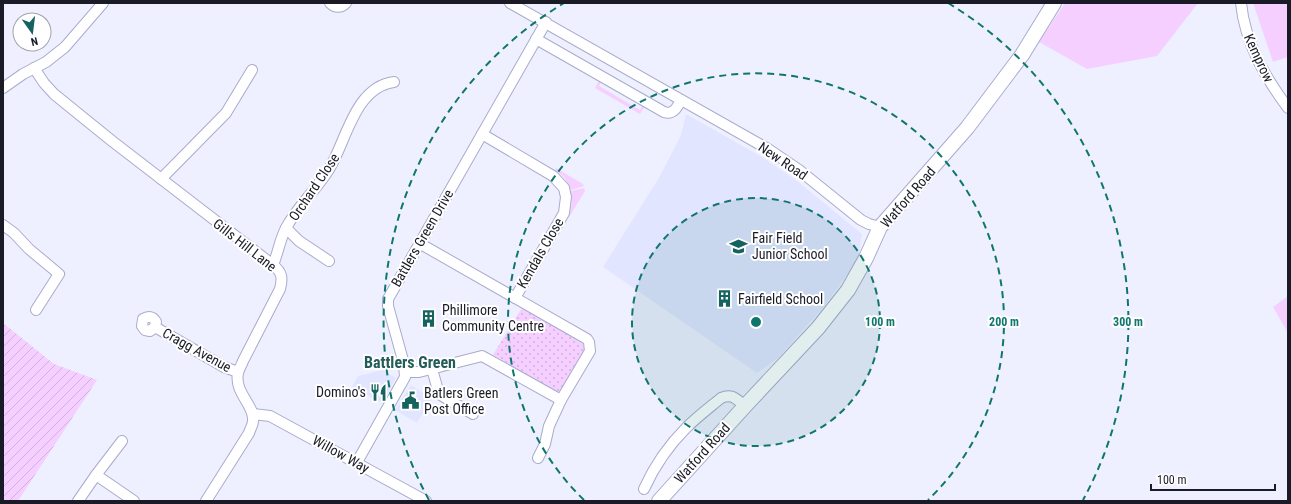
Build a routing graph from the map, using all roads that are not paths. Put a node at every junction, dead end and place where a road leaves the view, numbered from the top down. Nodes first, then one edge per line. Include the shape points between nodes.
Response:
1 (103, 3) edge
2 (330, 3) edge
3 (346, 3) edge
4 (510, 3) edge
5 (1054, 3) edge
6 (1241, 3) edge
7 (546, 22) junction
8 (536, 39) junction
9 (34, 68) junction
10 (252, 70) dead end
11 (394, 82) dead end
12 (3, 88) edge
13 (681, 100) junction
14 (1288, 108) edge
15 (482, 134) junction
16 (161, 180) junction
17 (3, 225) edge
18 (880, 227) junction
19 (286, 228) junction
20 (419, 242) junction
21 (329, 261) dead end
22 (273, 266) junction
23 (515, 298) junction
24 (36, 310) dead end
25 (155, 327) dead end
26 (432, 369) junction
27 (238, 372) junction
28 (405, 372) junction
29 (561, 400) junction
30 (745, 406) junction
31 (253, 414) junction
32 (473, 414) dead end
33 (122, 441) dead end
34 (538, 458) dead end
35 (357, 462) junction
36 (96, 475) junction
37 (644, 489) dead end
38 (78, 501) edge
39 (134, 501) edge
40 (206, 501) edge
41 (426, 501) edge
42 (659, 501) edge

1 - 9 street via 64,47
2 - 3 street via 337,7
4 - 7 street, New Road
5 - 18 main road, Watford Road via 1022,55 967,128
6 - 14 street, Kemprow via 1245,25 1261,68
7 - 8 street, Battlers Green Drive
7 - 13 street, New Road
8 - 13 street via 664,112 675,110
8 - 15 street, Battlers Green Drive
9 - 12 street
9 - 16 street, Gills Hill Lane via 54,94
10 - 16 street via 226,113
11 - 19 street, Orchard Close via 378,86 359,105 328,172
13 - 18 street, New Road via 768,149 799,170 861,220
15 - 20 street, Battlers Green Drive
15 - 23 street, Kendals Close via 554,176 564,188 566,197 564,213
16 - 22 street, Gills Hill Lane
17 - 24 street via 58,274
18 - 30 main road, Watford Road via 848,290 798,350
19 - 21 street via 299,241
19 - 22 street, Orchard Close
20 - 23 street
20 - 28 street, Battlers Green Drive via 388,299
22 - 27 street, Gills Hill Lane via 282,275 280,289
23 - 29 street via 589,342 590,351
25 - 27 street, Cragg Avenue via 224,367
26 - 28 street
26 - 29 street via 482,356
26 - 32 street via 439,394
27 - 31 street via 240,389
28 - 35 street via 403,382
29 - 34 street
30 - 37 street, Watford Road via 731,396 721,398 685,429 666,451
30 - 42 main road, Watford Road
31 - 35 street, Willow Way via 270,416
31 - 40 street via 249,433
33 - 36 street
35 - 41 street, Willow Way
36 - 38 street
36 - 39 street

